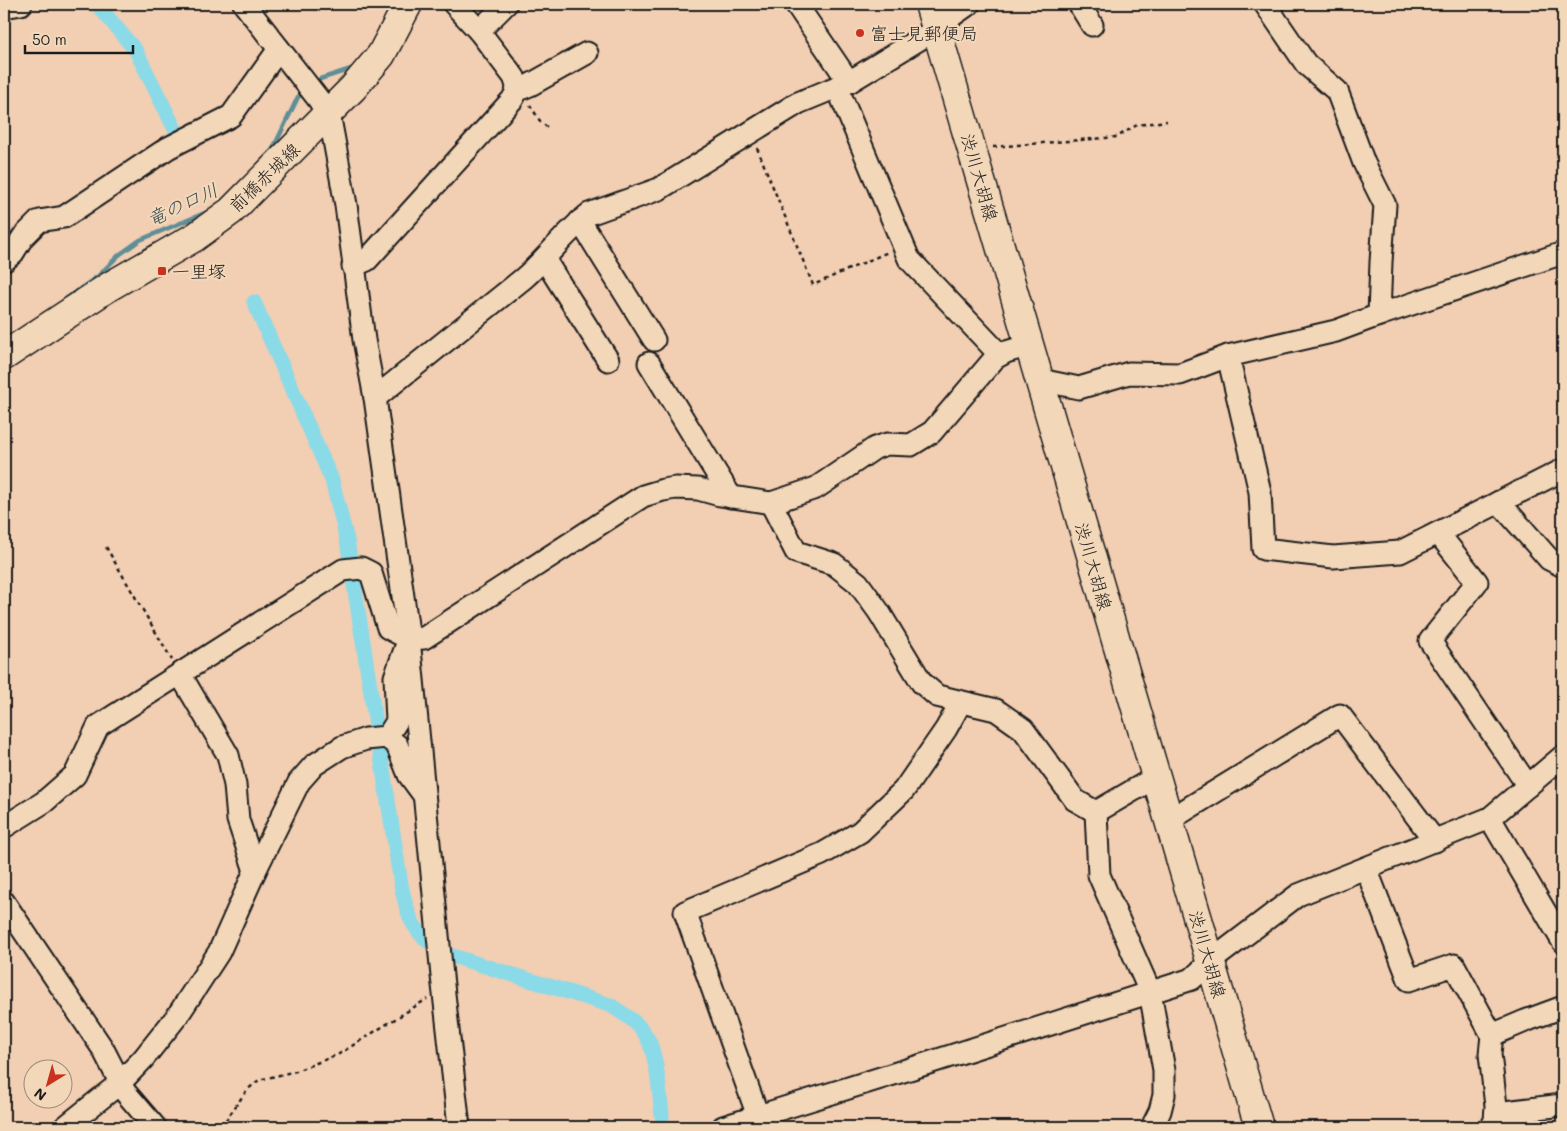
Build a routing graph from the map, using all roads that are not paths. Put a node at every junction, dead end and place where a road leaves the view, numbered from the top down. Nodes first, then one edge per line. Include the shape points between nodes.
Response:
1 (21, 4) edge
2 (244, 4) edge
3 (408, 4) edge
4 (454, 4) edge
5 (506, 4) edge
6 (796, 4) edge
7 (969, 4) edge
8 (1079, 4) edge
9 (1265, 4) edge
10 (4, 7) edge
11 (934, 20) edge
12 (1092, 25) dead end
13 (479, 31) junction
14 (279, 49) junction
15 (586, 53) dead end
16 (843, 84) junction
17 (518, 90) junction
18 (327, 114) junction
19 (580, 221) junction
20 (1563, 253) edge
21 (4, 261) edge
22 (543, 261) junction
23 (354, 266) junction
24 (1379, 315) junction
25 (654, 340) dead end
26 (1030, 346) junction
27 (1000, 355) junction
28 (4, 356) edge
29 (1228, 356) junction
30 (608, 360) dead end
31 (649, 363) dead end
32 (1040, 380) junction
33 (375, 398) junction
34 (1563, 470) edge
35 (731, 497) junction
36 (1499, 502) junction
37 (771, 503) junction
38 (1438, 533) junction
39 (1563, 566) edge
40 (409, 639) junction
41 (180, 674) junction
42 (961, 702) junction
43 (386, 737) junction
44 (1563, 756) edge
45 (1156, 777) junction
46 (1528, 786) junction
47 (424, 796) junction
48 (1096, 812) junction
49 (1490, 818) junction
50 (1169, 820) junction
51 (4, 827) edge
52 (1435, 840) junction
53 (1366, 868) junction
54 (255, 871) junction
55 (4, 902) edge
56 (1563, 942) edge
57 (1210, 961) junction
58 (1150, 992) junction
59 (1563, 1007) edge
60 (1492, 1035) junction
61 (120, 1083) junction
62 (1563, 1105) edge
63 (758, 1116) junction
64 (1493, 1120) edge
65 (68, 1126) edge
66 (155, 1127) edge
67 (459, 1127) edge
68 (723, 1127) edge
69 (1152, 1127) edge
70 (1259, 1127) edge

1 - 10 street
2 - 14 street
3 - 18 main road, 前橋赤城線 via 381,55
4 - 13 street
5 - 13 street
6 - 16 street
7 - 11 street via 946,20
8 - 12 street
9 - 24 street via 1306,64 1337,91 1364,163 1385,204
11 - 16 street via 915,42
11 - 26 main road, 渋川大胡線
13 - 17 street via 514,77
14 - 18 street
14 - 21 street via 231,116 168,148 64,217 39,221
15 - 17 street
16 - 19 street via 798,103 659,189 590,214
16 - 27 street via 909,259
17 - 23 street via 367,260
18 - 23 street via 334,135
18 - 28 main road, 前橋赤城線 via 248,196 214,224 75,308
19 - 22 street
19 - 25 street
20 - 24 street
22 - 30 street
22 - 33 street
23 - 33 street
24 - 29 street via 1336,331
26 - 27 street
26 - 32 main road, 渋川大胡線
27 - 37 street via 932,432 911,445 887,444 875,448 816,488
29 - 32 street via 1180,374 1129,373 1079,388
29 - 38 street via 1260,492 1263,549 1333,557 1400,552
31 - 35 street
32 - 45 main road, 渋川大胡線
33 - 40 street
34 - 36 street
35 - 37 street
35 - 40 street via 698,489 676,488 643,496 424,638
36 - 38 street
36 - 39 street via 1549,559
37 - 42 street via 796,552 834,564 858,583 922,683 937,696
38 - 46 street via 1477,582 1430,641
40 - 41 street via 388,628 371,573 352,569
40 - 43 street via 396,676 397,721
40 - 47 street
41 - 51 street via 98,726 75,775 44,802
41 - 54 street via 228,755 238,820
42 - 48 street via 996,710 1023,729 1075,800
42 - 63 street via 904,790 860,832 822,854 685,912
43 - 47 street via 397,745 408,775
43 - 54 street via 342,747 314,765 299,782
44 - 46 street
45 - 48 street
45 - 50 main road, 渋川大胡線
46 - 49 street
47 - 67 street
48 - 58 street via 1099,875
49 - 52 street
49 - 56 street
50 - 52 street via 1340,715
50 - 57 main road, 渋川大胡線
52 - 53 street
53 - 57 street via 1298,895
53 - 60 street via 1409,980 1454,965
54 - 61 street via 219,952 178,1015
55 - 61 street via 103,1049
57 - 58 street via 1192,979
57 - 70 main road, 渋川大胡線
58 - 63 street
58 - 69 street via 1164,1070 1164,1095
59 - 60 street
60 - 64 street via 1490,1054 1496,1106
61 - 65 street
61 - 66 street
62 - 64 street
63 - 68 street

